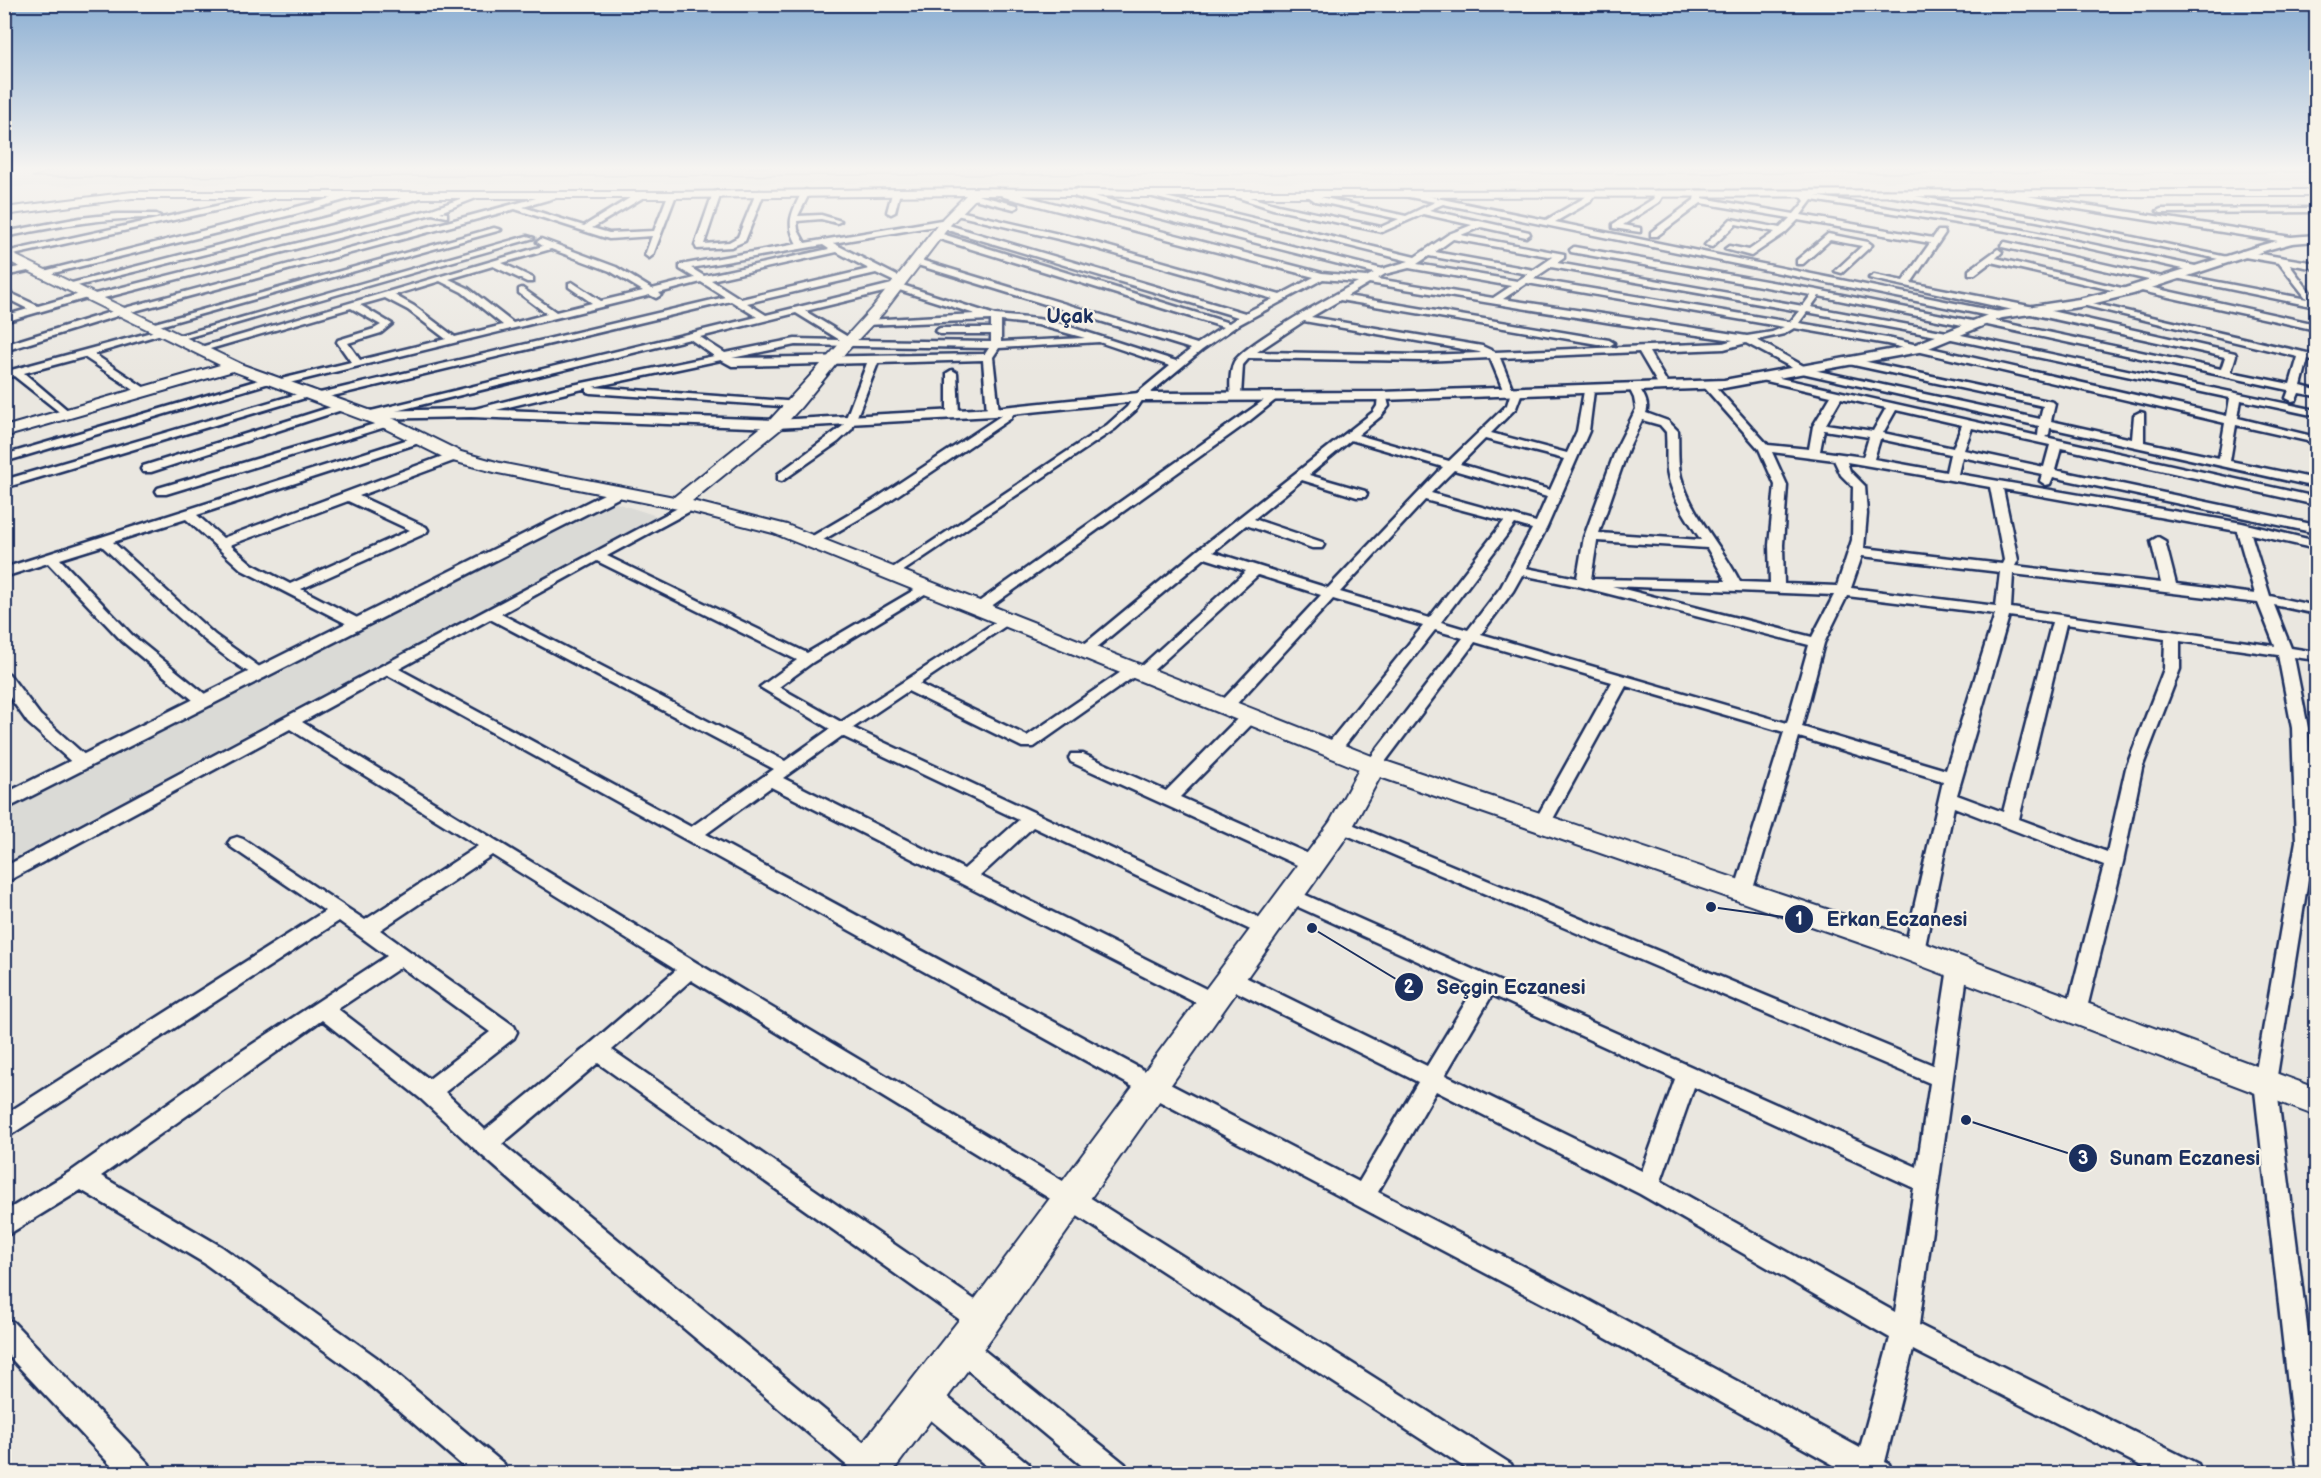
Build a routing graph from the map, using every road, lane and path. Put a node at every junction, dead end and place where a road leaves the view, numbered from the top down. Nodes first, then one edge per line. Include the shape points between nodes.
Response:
1 (41, 236) edge
2 (92, 236) edge
3 (190, 236) edge
4 (268, 236) edge
5 (335, 236) edge
6 (408, 236) edge
7 (477, 236) edge
8 (522, 236) edge
9 (657, 236) edge
10 (702, 236) edge
11 (744, 236) edge
12 (796, 236) edge
13 (865, 236) edge
14 (935, 236) edge
15 (978, 236) edge
16 (984, 236) edge
17 (1034, 236) edge
18 (1165, 236) edge
19 (1240, 236) edge
20 (1310, 236) edge
21 (1452, 236) joint
22 (1522, 236) edge
23 (1599, 236) edge
24 (1613, 236) edge
25 (1718, 236) edge
26 (1776, 236) edge
27 (1907, 236) edge
28 (1939, 236) edge
29 (2014, 236) edge
30 (2042, 236) edge
31 (2120, 236) edge
32 (2266, 236) edge
33 (530, 238) junction
34 (2316, 238) edge
35 (2291, 240) junction
36 (1935, 241) junction
37 (824, 242) junction
38 (1698, 242) dead end
39 (731, 244) junction
40 (1709, 244) junction
41 (802, 245) junction
42 (2005, 245) junction
43 (551, 246) junction
44 (1504, 246) junction
45 (835, 250) junction
46 (1574, 250) junction
47 (1428, 253) junction
48 (2242, 254) junction
49 (5, 255) edge
50 (649, 255) dead end
51 (746, 255) junction
52 (1561, 256) junction
53 (2228, 258) junction
54 (1990, 259) junction
55 (914, 261) junction
56 (1413, 262) junction
57 (2283, 262) junction
58 (495, 263) junction
59 (1800, 263) dead end
60 (1549, 264) junction
61 (2316, 266) edge
62 (2197, 269) junction
63 (789, 270) dead end
64 (876, 270) junction
65 (35, 271) junction
66 (1382, 272) junction
67 (1972, 272) dead end
68 (1535, 273) junction
69 (1850, 273) dead end
70 (1861, 275) dead end
71 (1322, 276) junction
72 (2168, 278) junction
73 (441, 279) junction
74 (704, 279) junction
75 (530, 280) dead end
76 (1368, 280) junction
77 (1521, 282) junction
78 (898, 283) junction
79 (1905, 284) junction
80 (572, 285) dead end
81 (65, 286) junction
82 (715, 286) junction
83 (2134, 289) junction
84 (522, 291) dead end
85 (4, 293) edge
86 (1817, 294) junction
87 (387, 295) junction
88 (89, 297) junction
89 (1339, 297) junction
90 (1281, 298) junction
91 (736, 300) junction
92 (1494, 301) junction
93 (665, 302) junction
94 (2079, 303) junction
95 (599, 304) junction
96 (2315, 304) edge
97 (353, 305) junction
98 (36, 309) junction
99 (1804, 309) junction
100 (2027, 309) junction
101 (797, 310) junction
102 (121, 312) junction
103 (554, 315) junction
104 (1999, 315) junction
105 (1247, 317) junction
106 (765, 318) junction
107 (996, 318) junction
108 (1302, 318) junction
109 (4, 319) edge
110 (1977, 323) junction
111 (736, 325) junction
112 (1794, 325) junction
113 (511, 326) junction
114 (1230, 326) junction
115 (2316, 327) edge
116 (916, 331) dead end
117 (927, 331) dead end
118 (996, 331) junction
119 (163, 332) junction
120 (691, 335) junction
121 (855, 335) junction
122 (1947, 335) junction
123 (452, 339) junction
124 (1747, 339) junction
125 (1096, 340) junction
126 (23, 342) junction
127 (996, 345) junction
128 (4, 348) edge
129 (767, 348) junction
130 (1198, 348) junction
131 (1638, 349) junction
132 (1914, 349) junction
133 (199, 350) junction
134 (87, 354) junction
135 (1246, 355) junction
136 (2304, 355) junction
137 (1494, 356) junction
138 (988, 357) junction
139 (722, 358) junction
140 (2316, 358) edge
141 (646, 360) junction
142 (873, 361) junction
143 (1849, 361) junction
144 (57, 362) junction
145 (356, 362) junction
146 (833, 362) junction
147 (1177, 364) junction
148 (234, 366) junction
149 (1806, 371) junction
150 (16, 372) junction
151 (952, 373) dead end
152 (2225, 374) junction
153 (4, 375) edge
154 (1766, 378) junction
155 (276, 381) junction
156 (1707, 385) junction
157 (1664, 387) junction
158 (1634, 388) junction
159 (572, 389) junction
160 (2295, 389) junction
161 (1590, 391) junction
162 (144, 392) junction
163 (1513, 392) junction
164 (2316, 393) edge
165 (316, 395) junction
166 (1837, 395) junction
167 (2236, 395) junction
168 (1236, 396) junction
169 (1274, 396) junction
170 (1382, 396) junction
171 (1139, 397) junction
172 (795, 405) junction
173 (344, 406) junction
174 (1892, 407) junction
175 (2289, 407) junction
176 (1010, 410) junction
177 (993, 412) junction
178 (2316, 413) edge
179 (471, 414) junction
180 (953, 414) junction
181 (67, 415) junction
182 (1640, 415) junction
183 (2140, 415) dead end
184 (377, 419) junction
185 (851, 419) junction
186 (2233, 422) junction
187 (2047, 423) junction
188 (776, 424) junction
189 (1968, 424) junction
190 (1819, 426) junction
191 (4, 432) edge
192 (92, 434) junction
193 (1483, 435) junction
194 (1876, 435) junction
195 (1349, 436) junction
196 (418, 440) junction
197 (2040, 440) junction
198 (2316, 441) edge
199 (2056, 443) junction
200 (2138, 444) junction
201 (1764, 448) junction
202 (113, 452) junction
203 (1814, 452) junction
204 (1957, 452) junction
205 (455, 456) junction
206 (1838, 456) junction
207 (1569, 457) junction
208 (4, 459) edge
209 (1867, 462) junction
210 (2224, 463) junction
211 (1450, 466) junction
212 (147, 469) dead end
213 (2048, 472) junction
214 (1300, 476) junction
215 (782, 477) dead end
216 (1951, 477) junction
217 (2316, 483) edge
218 (4, 484) edge
219 (1995, 484) junction
220 (162, 491) dead end
221 (2043, 491) junction
222 (618, 492) junction
223 (1362, 494) dead end
224 (1422, 495) junction
225 (1554, 495) junction
226 (348, 496) junction
227 (2316, 501) edge
228 (683, 505) junction
229 (188, 514) junction
230 (1512, 519) junction
231 (1244, 520) junction
232 (1540, 527) junction
233 (2242, 527) junction
234 (2316, 529) edge
235 (1591, 537) junction
236 (104, 541) junction
237 (811, 541) junction
238 (2158, 541) dead end
239 (220, 544) junction
240 (1709, 544) junction
241 (1317, 545) dead end
242 (2316, 545) edge
243 (1856, 551) junction
244 (1203, 553) junction
245 (597, 556) junction
246 (51, 558) junction
247 (2007, 569) junction
248 (1256, 570) junction
249 (1517, 570) junction
250 (4, 573) edge
251 (893, 574) junction
252 (1583, 583) junction
253 (1735, 585) junction
254 (1778, 586) junction
255 (2169, 586) junction
256 (290, 589) junction
257 (926, 589) junction
258 (1843, 591) junction
259 (1332, 594) junction
260 (2264, 598) junction
261 (978, 609) junction
262 (2003, 610) junction
263 (2316, 610) edge
264 (491, 614) junction
265 (1005, 620) junction
266 (2060, 620) junction
267 (358, 624) junction
268 (1432, 624) junction
269 (1473, 636) junction
270 (2173, 636) junction
271 (1817, 642) junction
272 (1084, 651) junction
273 (2285, 651) junction
274 (2316, 656) edge
275 (808, 659) junction
276 (388, 669) junction
277 (1137, 672) junction
278 (260, 674) junction
279 (4, 677) edge
280 (1622, 678) junction
281 (908, 685) junction
282 (206, 702) junction
283 (1224, 707) junction
284 (1249, 717) junction
285 (291, 723) junction
286 (1794, 728) junction
287 (2300, 728) junction
288 (841, 729) junction
289 (2316, 733) edge
290 (1332, 750) junction
291 (1077, 758) dead end
292 (84, 763) junction
293 (1373, 766) junction
294 (786, 768) junction
295 (1952, 778) junction
296 (770, 779) junction
297 (1950, 798) junction
298 (1168, 799) junction
299 (4, 803) edge
300 (1030, 820) junction
301 (2010, 820) junction
302 (1542, 824) junction
303 (1341, 826) junction
304 (692, 835) junction
305 (237, 843) dead end
306 (2311, 843) edge
307 (492, 846) junction
308 (2114, 862) junction
309 (1313, 864) junction
310 (4, 876) edge
311 (966, 878) junction
312 (1743, 891) junction
313 (1290, 895) junction
314 (339, 911) junction
315 (1266, 929) junction
316 (365, 930) junction
317 (1914, 951) junction
318 (402, 956) junction
319 (1958, 968) junction
320 (690, 969) junction
321 (1488, 983) junction
322 (1221, 990) junction
323 (323, 1009) junction
324 (2076, 1012) junction
325 (597, 1051) junction
326 (1688, 1073) junction
327 (1942, 1078) junction
328 (1432, 1079) junction
329 (2265, 1082) junction
330 (1152, 1086) junction
331 (429, 1092) junction
332 (2316, 1102) edge
333 (4, 1127) edge
334 (485, 1144) junction
335 (81, 1177) junction
336 (1926, 1182) junction
337 (1648, 1186) junction
338 (1363, 1196) junction
339 (1070, 1198) junction
340 (4, 1226) edge
341 (982, 1320) junction
342 (4, 1331) edge
343 (1905, 1332) junction
344 (961, 1348) junction
345 (924, 1396) junction
346 (868, 1470) edge
347 (1874, 1471) edge
348 (139, 1473) edge
349 (495, 1473) edge
350 (1018, 1473) edge
351 (1115, 1473) edge
352 (1501, 1473) edge
353 (2188, 1473) edge
354 (2312, 1473) edge

1 - 49 street
2 - 49 street
3 - 65 street
4 - 81 street
5 - 88 street
6 - 102 street
7 - 119 street
8 - 33 street
9 - 50 street
10 - 39 street via 699,245 708,248
11 - 39 street
12 - 41 street
13 - 37 street
14 - 55 main road
15 - 114 street
16 - 105 street
17 - 90 street via 1086,243
18 - 71 street
19 - 66 street
20 - 56 street
21 - 44 street
21 - 47 street
22 - 44 street
23 - 46 street
24 - 104 street
25 - 40 street
26 - 40 street via 1756,254
27 - 36 street
28 - 36 street
29 - 42 street
30 - 62 street
31 - 53 street
32 - 35 street
33 - 43 street
33 - 119 street
34 - 35 street
35 - 48 street
36 - 79 street
37 - 41 street
37 - 45 street
38 - 40 street
39 - 51 street
41 - 51 street
42 - 54 street
42 - 72 street
43 - 58 street
43 - 93 street via 613,269
44 - 52 street
45 - 64 street
45 - 74 street
46 - 52 street
46 - 86 street
47 - 56 street
47 - 68 street
48 - 53 street
48 - 57 street
49 - 65 main road
51 - 74 street via 683,267
52 - 60 street
53 - 62 street
54 - 67 street
54 - 83 street
55 - 78 main road
55 - 130 street
56 - 66 street
56 - 77 street
57 - 61 street
57 - 96 street
58 - 73 street
58 - 75 street
59 - 69 street via 1828,237 1868,245 1834,270
60 - 68 street
60 - 99 street
62 - 72 street
63 - 82 street
64 - 78 street
64 - 91 street
65 - 81 main road
66 - 76 street
68 - 77 street
70 - 79 street
71 - 76 street
71 - 90 street
72 - 83 street
72 - 96 street
73 - 87 street
73 - 113 street via 465,290
74 - 82 street
74 - 93 street
76 - 89 street
76 - 92 street
77 - 92 street
77 - 112 street
78 - 101 street
78 - 107 street
78 - 121 main road
79 - 100 street
80 - 95 street
81 - 88 main road
82 - 91 street
83 - 94 street
83 - 115 street
84 - 103 street
85 - 98 street
86 - 99 street
86 - 110 street
87 - 97 street
87 - 123 street
88 - 98 street
88 - 102 main road
89 - 108 street
89 - 131 street
90 - 105 street
91 - 93 street
91 - 106 street
92 - 124 street
93 - 95 street
93 - 165 street
94 - 100 street
94 - 136 street
95 - 103 street
97 - 133 street
97 - 145 street via 387,324 342,342
98 - 109 street
99 - 112 street
99 - 122 street
100 - 104 street
100 - 152 street via 2231,355
101 - 106 street
101 - 121 street
102 - 119 main road
102 - 126 street
103 - 113 street
104 - 110 street
105 - 114 street
106 - 111 street
107 - 118 street
107 - 121 street
107 - 125 street via 1056,326
108 - 135 street
108 - 137 street via 1482,349
110 - 122 street
110 - 152 street
111 - 120 street
111 - 129 street
112 - 124 street via 1777,334
112 - 132 street via 1887,340
113 - 123 street
114 - 130 street
116 - 121 street
117 - 118 street
118 - 127 street
119 - 133 main road
119 - 134 street
120 - 139 street
120 - 141 street
121 - 127 street
121 - 129 street
121 - 146 main road
122 - 132 street
122 - 167 street
123 - 145 street
124 - 131 street via 1724,345
124 - 149 street
125 - 127 street
125 - 147 street
126 - 128 street
126 - 144 street
127 - 138 street
129 - 139 street
130 - 147 street
131 - 137 street
131 - 157 street
132 - 143 street
132 - 186 street
133 - 148 main road
134 - 144 street
134 - 162 street
135 - 137 street
135 - 168 street via 1238,364
136 - 140 street
136 - 160 street via 2304,370
137 - 163 street
138 - 142 street
138 - 177 street
139 - 141 street
139 - 146 street via 732,363
141 - 159 street
141 - 184 street
142 - 146 street
142 - 185 street
143 - 149 street
143 - 187 street via 2049,404
144 - 150 street
145 - 155 street
146 - 172 main road
147 - 171 street
148 - 155 main road
148 - 162 main road
149 - 154 street
149 - 187 street
150 - 153 street
150 - 181 street
151 - 180 street
152 - 160 street
154 - 156 street
154 - 166 street
155 - 165 main road
155 - 192 street
156 - 157 street
156 - 201 street
157 - 158 street
158 - 161 street
158 - 182 street via 1642,405
159 - 172 street
159 - 179 street
160 - 164 street
160 - 175 street
161 - 163 street
161 - 207 street via 1583,430
162 - 181 main road
163 - 170 street
163 - 193 street via 1512,406
165 - 173 main road
165 - 202 street
166 - 174 street
166 - 190 street
167 - 175 street
167 - 186 street
168 - 169 street
168 - 171 street
169 - 170 street
169 - 261 street
170 - 195 street via 1381,410
171 - 176 street
171 - 251 street via 1111,426
172 - 188 main road
173 - 184 main road
173 - 212 street
174 - 189 street
174 - 194 street
175 - 178 street
176 - 177 street
176 - 237 street via 1006,417 876,504
177 - 180 street
179 - 184 street
179 - 188 street
180 - 185 street
181 - 191 main road
182 - 235 street via 1622,449
182 - 240 street via 1657,420 1672,431 1674,475
183 - 200 street
184 - 196 main road
184 - 220 street
185 - 188 street
185 - 215 street via 842,433
186 - 198 street
186 - 210 street
187 - 197 street
187 - 200 street
188 - 228 main road
189 - 197 street
189 - 204 street
190 - 194 street
190 - 203 street
192 - 202 street
192 - 208 street
193 - 207 street
193 - 211 street
194 - 204 street
194 - 209 street
195 - 211 street
195 - 214 street
196 - 205 main road
196 - 229 street
197 - 199 street
199 - 213 street
199 - 227 street
200 - 210 street
201 - 203 street
201 - 254 street via 1780,485
202 - 218 street
203 - 206 street
204 - 213 street
204 - 216 street
205 - 222 main road
205 - 226 street
206 - 209 street
206 - 243 street via 1845,472 1859,486 1862,518
207 - 225 street
209 - 216 street
210 - 217 street
211 - 224 street
211 - 225 street
213 - 221 street
213 - 234 street
214 - 223 street
214 - 231 street
216 - 219 street
219 - 221 street
219 - 247 street via 2011,560
221 - 233 street
222 - 228 main road
222 - 267 street
224 - 230 street
224 - 259 street
225 - 232 street
226 - 239 street
226 - 256 street via 421,530
228 - 237 main road via 766,525
228 - 245 street
229 - 236 street
229 - 239 street
230 - 232 street
230 - 268 street
231 - 241 street
231 - 244 street
232 - 249 street
233 - 242 street
233 - 260 street
235 - 240 street
235 - 252 street
236 - 246 street
236 - 278 street via 210,638
237 - 251 main road
238 - 255 street
239 - 256 street via 247,567
240 - 253 street
243 - 247 street
243 - 258 street
244 - 248 street
244 - 272 street
245 - 264 street
245 - 275 street
246 - 250 street
246 - 282 street via 127,638
247 - 255 street
247 - 262 street
248 - 259 street
248 - 277 street
249 - 252 street
249 - 269 street
251 - 257 main road
252 - 253 street
252 - 271 street
253 - 254 street
254 - 258 street
255 - 260 street
256 - 267 street
257 - 261 main road
257 - 275 street
258 - 262 street
258 - 271 street
259 - 268 street
259 - 283 street
260 - 263 street
260 - 273 street
261 - 265 main road
262 - 266 street
262 - 295 street
264 - 276 street
264 - 294 street
265 - 272 main road
265 - 281 street
266 - 270 street
266 - 301 street
267 - 278 street
268 - 269 street
268 - 290 street
269 - 280 street
269 - 293 street
270 - 273 street
270 - 308 street via 2172,669 2134,768
271 - 286 street
272 - 277 main road
273 - 274 street
273 - 287 street
275 - 288 street via 768,687
276 - 285 street
276 - 304 street
277 - 281 street via 1028,743
277 - 283 main road
278 - 282 street
279 - 292 street via 34,719
280 - 286 street
280 - 302 street
281 - 288 street
282 - 292 street
283 - 284 main road
284 - 290 main road
284 - 298 street
285 - 307 street
285 - 310 street
286 - 295 street
286 - 312 street
287 - 289 street
287 - 306 street
288 - 294 street
288 - 300 street
290 - 293 main road
291 - 298 street
292 - 299 street
293 - 302 main road
293 - 303 main road
294 - 296 street
295 - 297 street
296 - 304 street
296 - 311 street
297 - 301 street
297 - 317 street
298 - 309 street
300 - 311 street
300 - 315 street
301 - 308 street
302 - 312 main road
303 - 309 main road
303 - 327 street
304 - 330 street
305 - 314 street
306 - 329 street
307 - 316 street
307 - 320 street
308 - 324 street
309 - 313 main road
311 - 322 street
312 - 317 main road
313 - 315 main road
313 - 321 street
314 - 316 street
314 - 333 street
315 - 322 main road
316 - 318 street
317 - 319 main road
318 - 323 street
318 - 331 street via 506,1032
319 - 324 main road
319 - 327 street
320 - 325 street
320 - 339 street
321 - 326 street
321 - 328 street
322 - 328 street
322 - 330 main road
323 - 331 street
323 - 335 street
324 - 329 main road
325 - 334 street
325 - 341 street
326 - 336 street
326 - 337 street
327 - 336 street
328 - 337 street
328 - 338 street
329 - 332 main road
329 - 354 street
330 - 338 street
330 - 339 main road
331 - 334 street
334 - 346 street
335 - 340 street
335 - 349 street via 213,1255 367,1366
336 - 343 street
337 - 343 street
338 - 347 street
339 - 341 main road
339 - 352 street
341 - 344 main road
342 - 348 street
343 - 347 street
343 - 353 street
344 - 345 main road
344 - 351 street
345 - 346 main road
345 - 350 street

